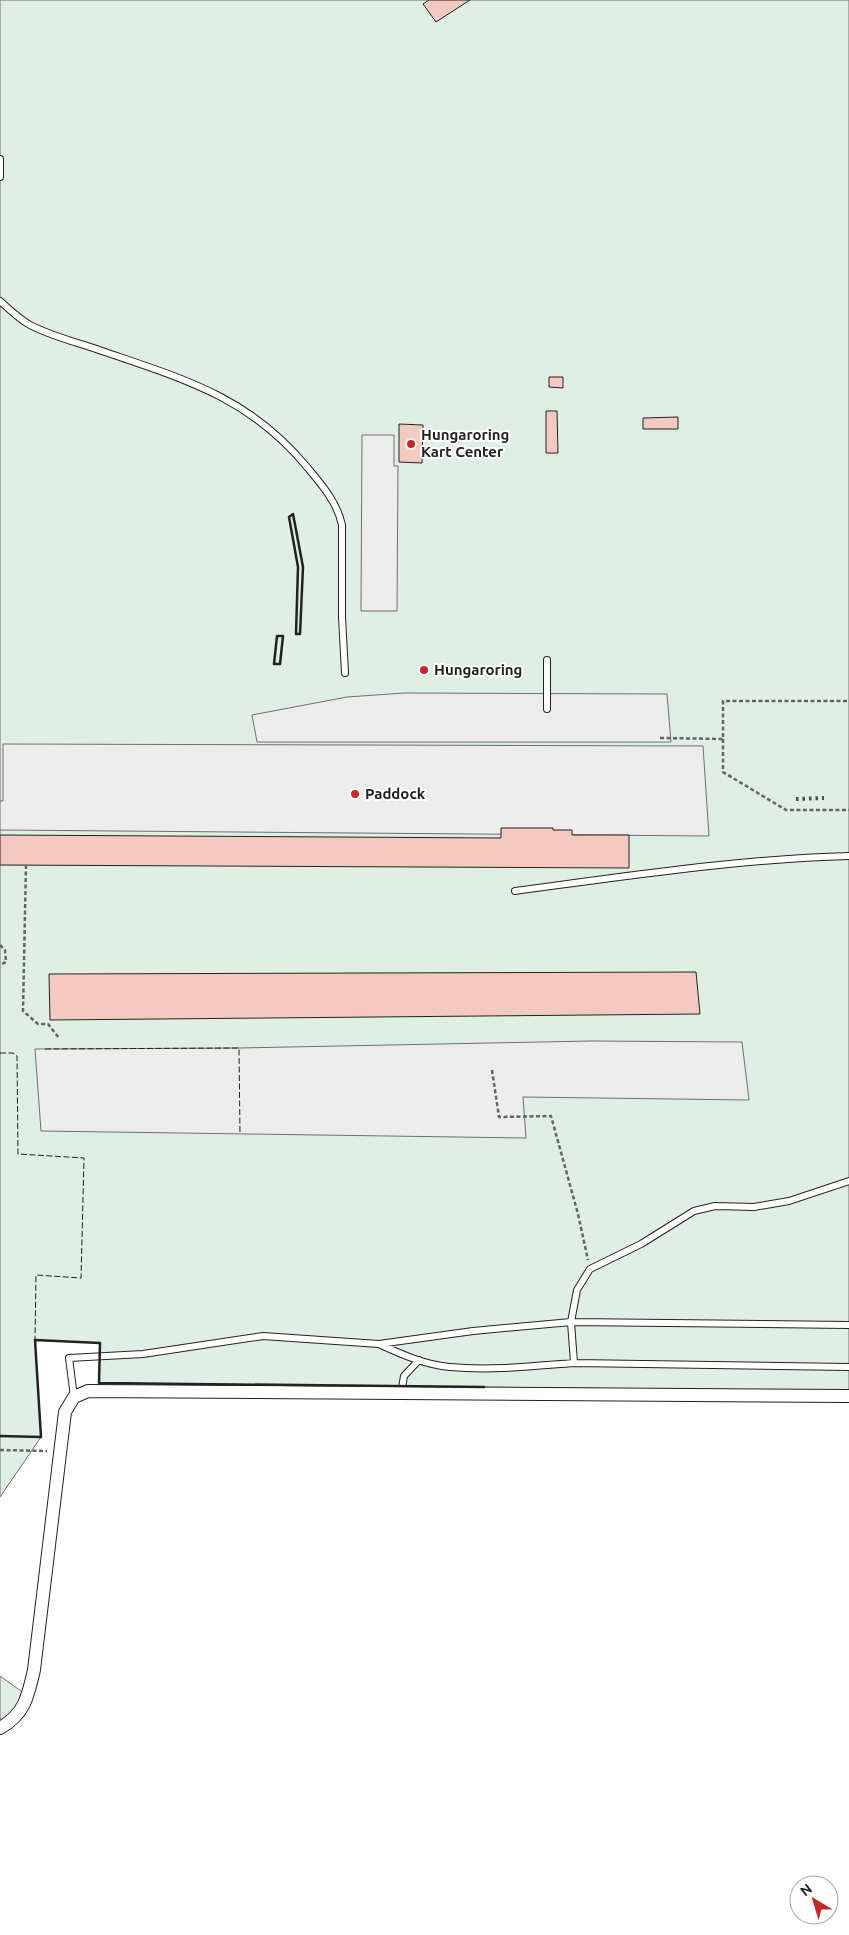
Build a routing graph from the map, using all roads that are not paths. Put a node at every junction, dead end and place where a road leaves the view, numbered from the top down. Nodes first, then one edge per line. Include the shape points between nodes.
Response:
1 (0, 159) edge
2 (0, 177) edge
3 (0, 301) edge
4 (547, 660) dead end
5 (345, 673) dead end
6 (547, 710) dead end
7 (849, 856) edge
8 (515, 891) dead end
9 (849, 1181) edge
10 (571, 1322) junction
11 (849, 1325) edge
12 (379, 1344) junction
13 (419, 1360) junction
14 (574, 1363) junction
15 (849, 1366) edge
16 (402, 1394) junction
17 (849, 1396) edge
18 (74, 1397) junction
19 (0, 1728) edge

1 - 2 lane
3 - 5 lane via 28,324 174,376 233,402 274,432 297,456 339,510
4 - 6 lane
7 - 8 lane via 708,865
9 - 10 lane via 789,1201 754,1207 715,1206 694,1211 640,1244 590,1269 577,1290
10 - 11 lane
10 - 12 lane
10 - 14 lane
12 - 13 lane
12 - 18 lane via 263,1336 144,1354 69,1358
13 - 14 lane via 450,1367
13 - 16 lane via 404,1376
14 - 15 lane
16 - 17 street
16 - 18 street via 88,1391
18 - 19 street via 65,1412 34,1670 28,1696 14,1720

